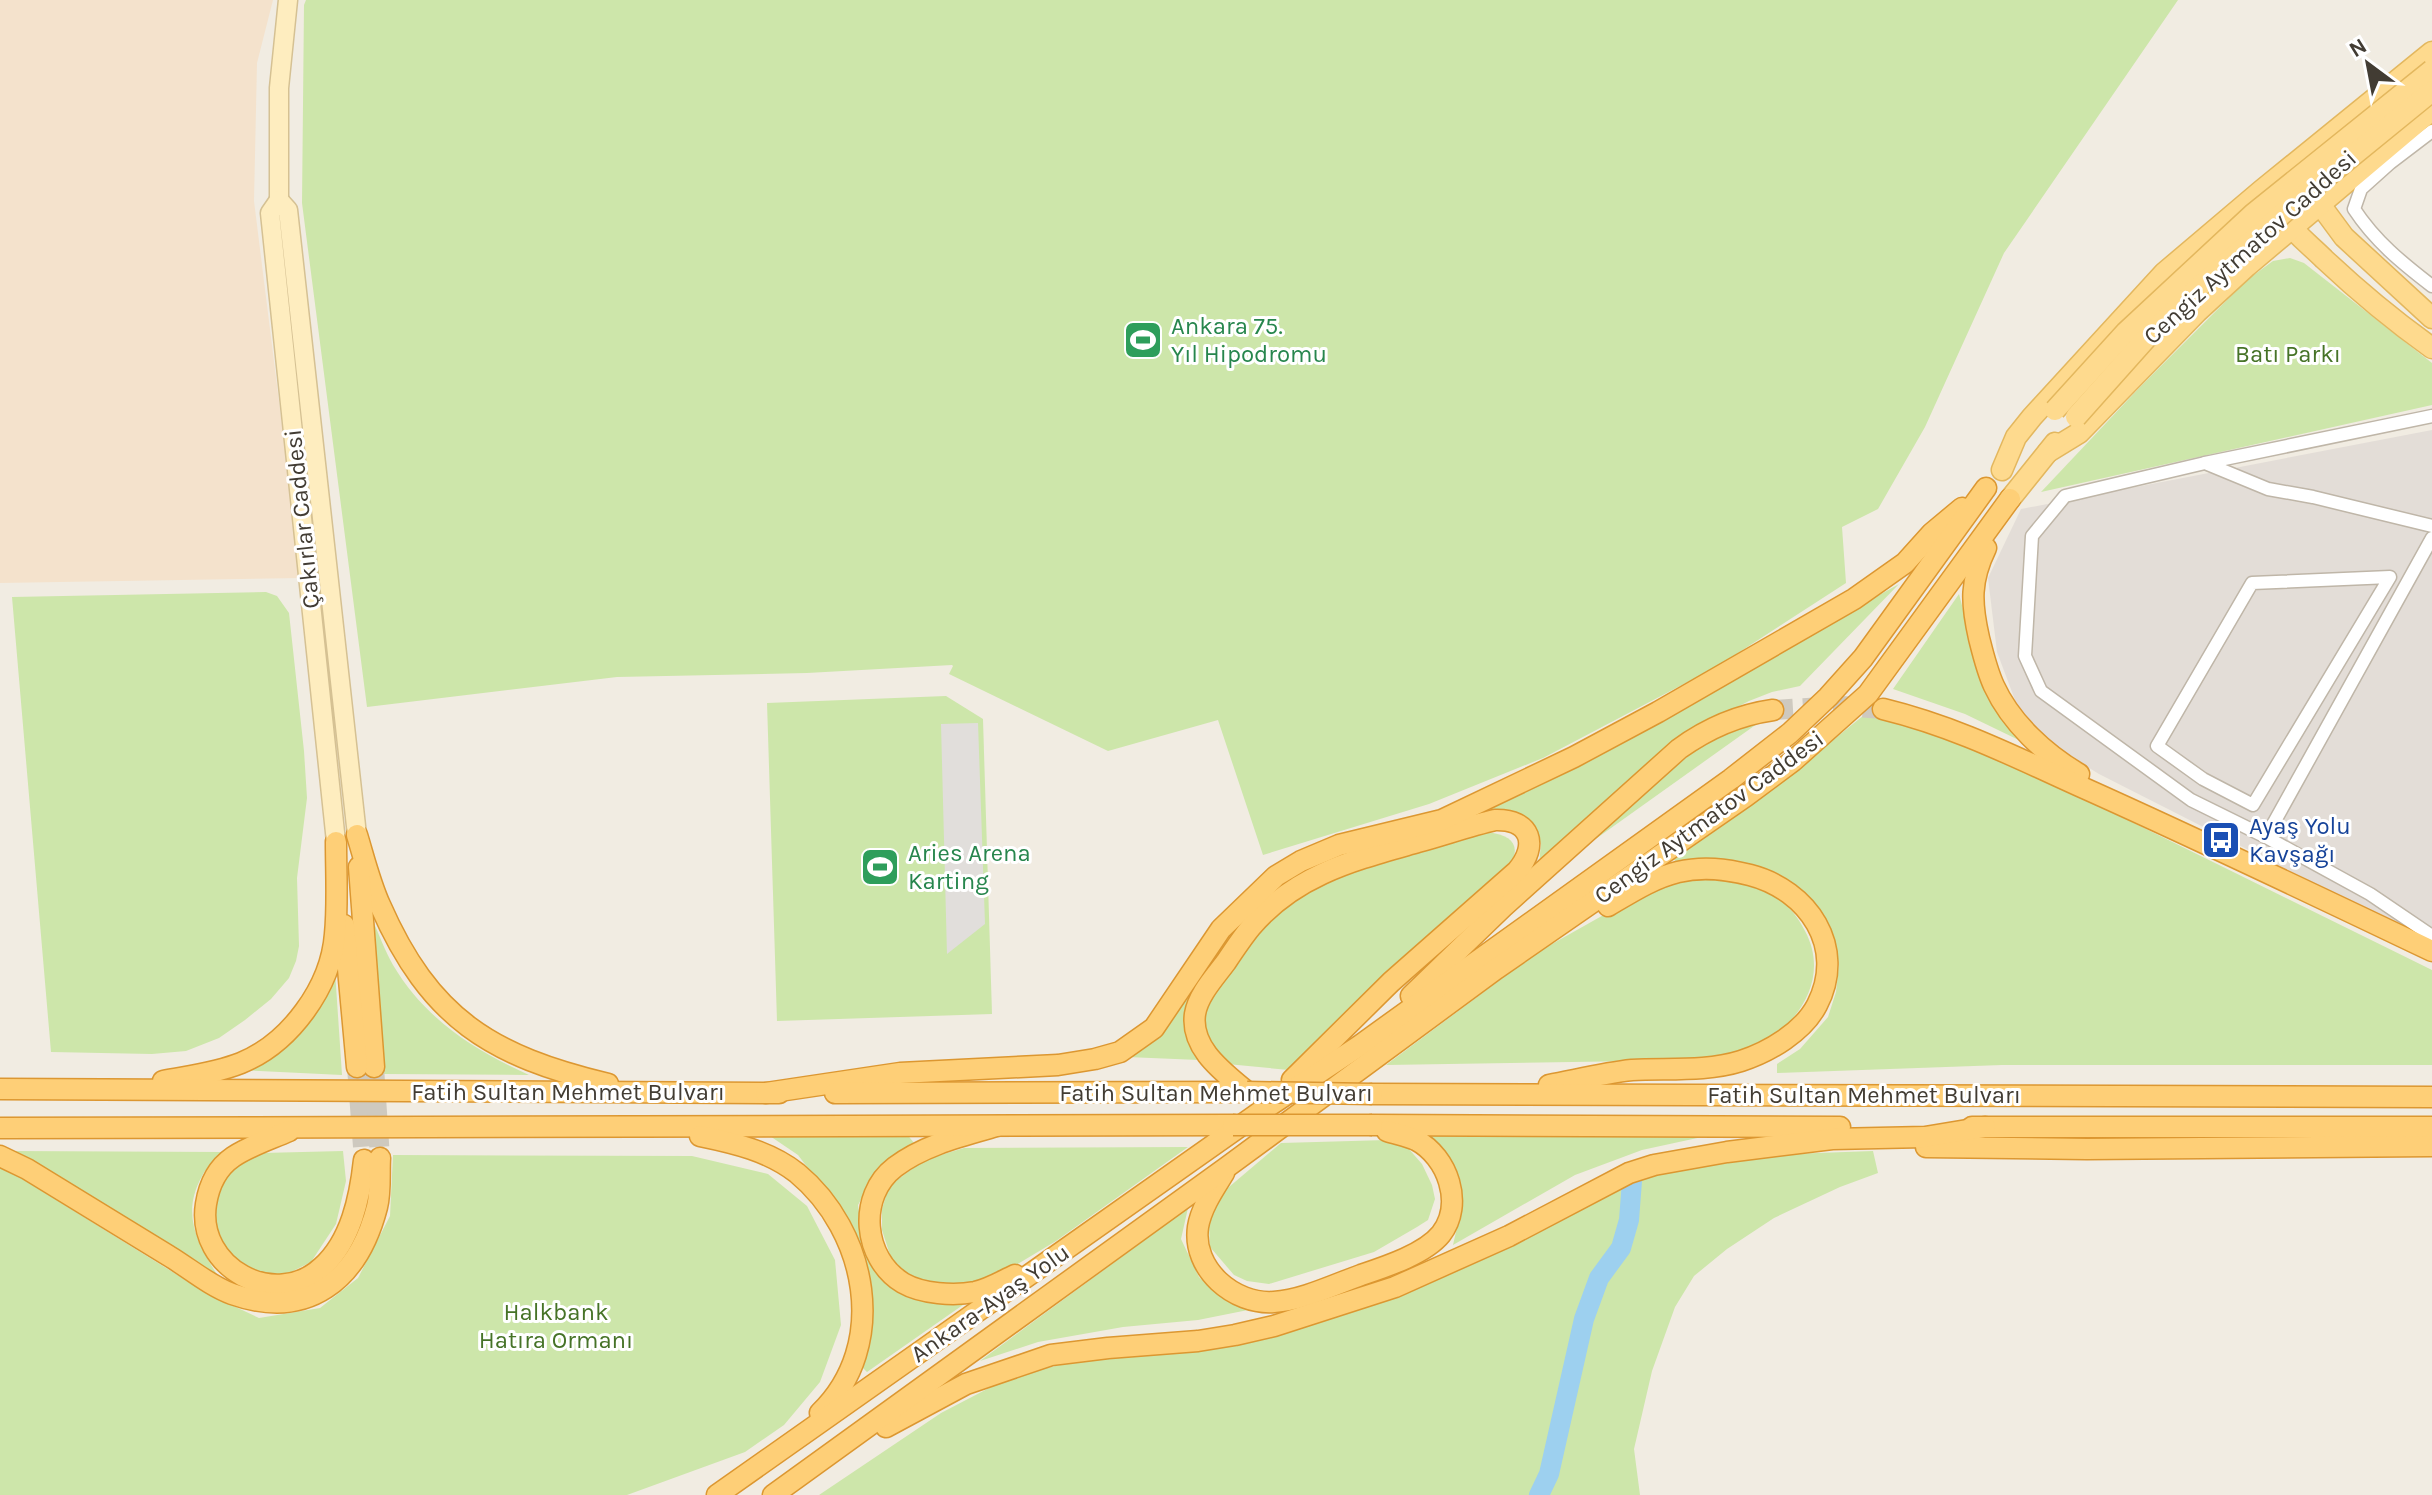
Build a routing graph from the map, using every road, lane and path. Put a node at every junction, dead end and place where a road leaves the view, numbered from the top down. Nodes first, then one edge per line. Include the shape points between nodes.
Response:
1 (288, 0) edge
2 (2432, 52) edge
3 (2432, 70) edge
4 (2432, 91) edge
5 (2432, 110) edge
6 (2432, 131) edge
7 (2328, 136) junction
8 (2288, 169) junction
9 (2358, 172) junction
10 (2262, 190) junction
11 (279, 200) junction
12 (2321, 204) junction
13 (2292, 228) junction
14 (2213, 231) junction
15 (2247, 266) junction
16 (2432, 286) edge
17 (2432, 318) edge
18 (2432, 348) edge
19 (2432, 416) edge
20 (2048, 452) junction
21 (2205, 463) junction
22 (2002, 470) junction
23 (1986, 488) junction
24 (2010, 499) junction
25 (2432, 526) edge
26 (2432, 538) edge
27 (1883, 709) tunnel mouth
28 (1773, 710) tunnel mouth
29 (346, 736) junction
30 (325, 739) junction
31 (2203, 779) junction
32 (2191, 800) junction
33 (2155, 820) junction
34 (357, 835) junction
35 (2266, 837) junction
36 (336, 842) junction
37 (2432, 936) edge
38 (2432, 951) edge
39 (1496, 969) junction
40 (1359, 1046) junction
41 (0, 1089) edge
42 (115, 1090) junction
43 (1247, 1092) junction
44 (643, 1093) junction
45 (766, 1093) junction
46 (1498, 1094) junction
47 (2432, 1097) edge
48 (1263, 1110) junction
49 (1302, 1111) joint
50 (1372, 1125) junction
51 (997, 1126) junction
52 (1985, 1127) junction
53 (2432, 1127) edge
54 (0, 1128) edge
55 (296, 1128) junction
56 (657, 1128) junction
57 (1786, 1145) junction
58 (2432, 1146) edge
59 (0, 1156) edge
60 (1227, 1167) junction
61 (779, 1450) junction
62 (717, 1495) edge
63 (773, 1495) edge

1 - 11 main road, Çakırlar Caddesi via 279,88
2 - 7 main road, Cengiz Aytmatov Caddesi
3 - 22 main road, Cengiz Aytmatov Caddesi, bridge via 2253,214 2126,332
4 - 20 main road, Cengiz Aytmatov Caddesi, bridge via 2202,284 2150,334
5 - 9 main road, Cengiz Aytmatov Caddesi
6 - 16 street via 2361,189 2354,209 2392,256
7 - 8 main road, Cengiz Aytmatov Caddesi
7 - 9 main road via 2328,165 2342,173
8 - 10 main road, Cengiz Aytmatov Caddesi
8 - 12 main road
9 - 12 main road, Cengiz Aytmatov Caddesi
10 - 13 main road
10 - 14 main road, Cengiz Aytmatov Caddesi
11 - 29 main road, Çakırlar Caddesi via 288,210
11 - 30 main road, Çakırlar Caddesi via 270,213
12 - 13 main road, Cengiz Aytmatov Caddesi
12 - 17 main road via 2344,237
13 - 15 main road, Cengiz Aytmatov Caddesi
13 - 18 main road
14 - 15 main road via 2236,225 2249,231 2255,252
14 - 22 main road, Cengiz Aytmatov Caddesi via 2164,273 2032,417 2016,437
15 - 20 main road, Cengiz Aytmatov Caddesi via 2079,433
19 - 21 street
20 - 24 main road, Cengiz Aytmatov Caddesi
21 - 25 street via 2268,489
21 - 32 street via 2065,496 2032,536 2025,656 2041,691
22 - 23 main road, Cengiz Aytmatov Caddesi
23 - 40 highway, Cengiz Aytmatov Caddesi via 1863,658 1790,733
23 - 45 highway via 1881,581 1658,712 1442,820 1339,845 1276,876 1221,929 1154,1028 1120,1052 1058,1065 900,1073
24 - 33 highway via 1973,582 1976,624 1994,687 2036,742 2060,763
24 - 39 highway, Cengiz Aytmatov Caddesi via 1889,667 1849,712 1746,796
26 - 35 street
27 - 33 highway via 1970,736
28 - 40 highway via 1735,718 1679,749
29 - 30 main road
29 - 34 main road, Çakırlar Caddesi
30 - 36 main road, Çakırlar Caddesi
31 - 31 street via 2157,746 2252,583 2390,577 2253,805
31 - 32 street
32 - 35 street
33 - 38 highway
34 - 36 highway via 365,1067
34 - 44 highway via 395,937 416,972 464,1025 532,1062
35 - 37 street via 2370,894
36 - 42 highway via 332,950 320,987 288,1030 244,1062
39 - 46 highway via 1652,882 1693,869 1722,868 1774,883 1797,900 1822,934 1827,969 1816,1007 1804,1022 1791,1035 1742,1061 1629,1071
39 - 49 highway, Cengiz Aytmatov Caddesi
40 - 48 highway, Cengiz Aytmatov Caddesi
41 - 42 highway, Fatih Sultan Mehmet Bulvarı
42 - 44 highway, Fatih Sultan Mehmet Bulvarı
43 - 45 highway, Fatih Sultan Mehmet Bulvarı
43 - 46 highway, Fatih Sultan Mehmet Bulvarı, bridge
43 - 48 highway via 1201,1046 1195,1014 1208,985 1267,910 1341,864 1495,820 1521,827 1530,850 1517,871 1391,982
44 - 45 highway, Fatih Sultan Mehmet Bulvarı
46 - 47 highway, Fatih Sultan Mehmet Bulvarı
48 - 51 highway via 993,1286 956,1293 904,1284 881,1262 870,1232 873,1197 882,1181 912,1157
48 - 61 highway, Ankara-Ayaş Yolu
49 - 60 highway, Ankara-Ayaş Yolu
50 - 51 highway, Fatih Sultan Mehmet Bulvarı, bridge
50 - 52 highway, Fatih Sultan Mehmet Bulvarı
50 - 60 highway via 1417,1141 1438,1160 1453,1197 1450,1218 1440,1236 1416,1253 1294,1299 1240,1298 1214,1278 1198,1245 1198,1227
51 - 56 highway, Fatih Sultan Mehmet Bulvarı
52 - 53 highway, Fatih Sultan Mehmet Bulvarı
52 - 57 highway via 1925,1137
54 - 55 highway, Fatih Sultan Mehmet Bulvarı
55 - 56 highway, Fatih Sultan Mehmet Bulvarı
55 - 59 highway via 232,1157 216,1173 204,1214 207,1236 220,1259 261,1283 306,1279 338,1248 372,1159 378,1205 352,1265 334,1284 307,1298 276,1303 229,1293
56 - 61 highway via 766,1154 817,1192 850,1245 862,1304 853,1363 824,1410
57 - 58 highway
57 - 63 highway via 1629,1173 1509,1236 1395,1287 1274,1326 1023,1363 908,1414
60 - 63 highway, Ankara-Ayaş Yolu
61 - 62 highway, Ankara-Ayaş Yolu

